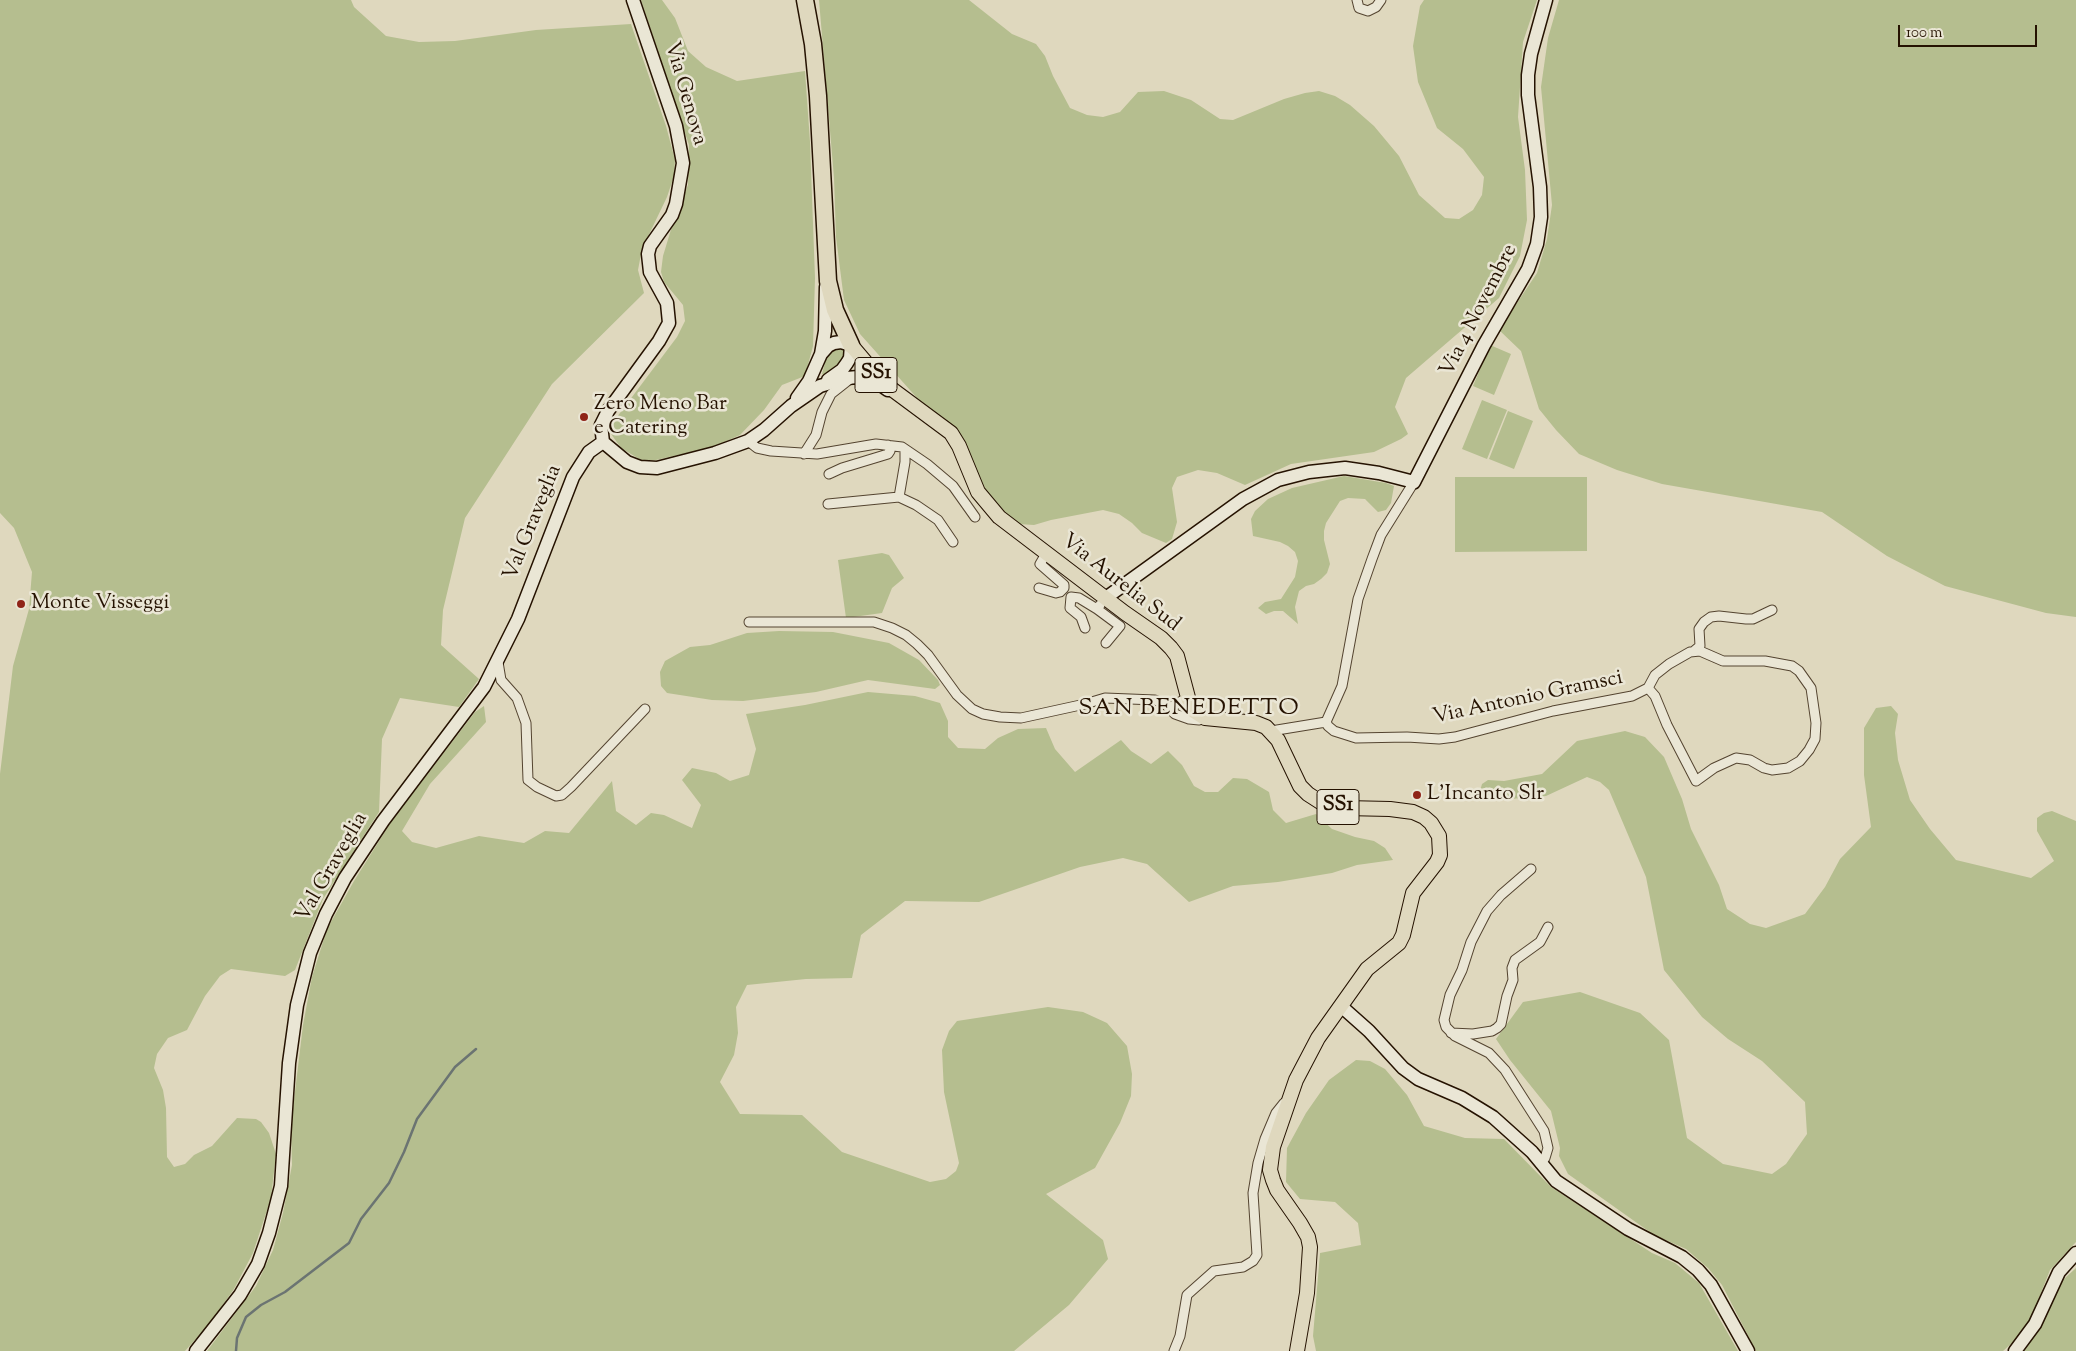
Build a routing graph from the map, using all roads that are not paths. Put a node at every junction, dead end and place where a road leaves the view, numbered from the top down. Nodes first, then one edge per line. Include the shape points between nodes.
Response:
1 (633, 0) edge
2 (804, 0) edge
3 (1357, 0) edge
4 (1381, 0) edge
5 (1546, 0) edge
6 (826, 262) junction
7 (851, 345) junction
8 (821, 354) junction
9 (851, 378) junction
10 (820, 386) junction
11 (906, 400) junction
12 (791, 406) junction
13 (748, 441) junction
14 (603, 442) junction
15 (888, 445) junction
16 (905, 450) junction
17 (804, 454) junction
18 (829, 474) dead end
19 (1414, 482) junction
20 (898, 497) junction
21 (828, 504) dead end
22 (975, 516) dead end
23 (953, 542) dead end
24 (1047, 552) junction
25 (1038, 588) dead end
26 (1107, 597) junction
27 (1097, 609) junction
28 (1772, 610) dead end
29 (749, 622) dead end
30 (1085, 628) dead end
31 (1106, 643) dead end
32 (1694, 651) junction
33 (498, 662) junction
34 (1648, 688) junction
35 (1187, 698) junction
36 (1169, 708) junction
37 (645, 709) dead end
38 (1205, 718) junction
39 (1326, 722) junction
40 (1270, 731) junction
41 (1531, 869) dead end
42 (1548, 927) dead end
43 (1342, 1006) junction
44 (1451, 1033) junction
45 (1289, 1097) junction
46 (1540, 1163) junction
47 (2076, 1253) edge
48 (196, 1351) edge
49 (1174, 1351) edge
50 (1297, 1351) edge
51 (1748, 1351) edge
52 (2015, 1351) edge

1 - 14 main road, Via Genova via 676,126 683,163 672,215 648,254 650,272 667,303 669,322 659,341 608,410 601,425
2 - 6 highway via 813,44 818,96
3 - 4 street via 1359,8 1368,11
5 - 19 main road, Via 4 Novembre via 1528,74 1540,186 1541,217 1537,244 1528,269 1484,345
6 - 7 highway via 835,310
6 - 8 main road via 825,331
7 - 8 main road, SS1 via 834,343
7 - 10 main road, SS1 via 850,358 842,370
7 - 11 main road, SS1 via 873,371
8 - 12 main road, SS1 via 809,381
9 - 10 main road, Via Aurelia Sud / SS1
9 - 11 main road, Via Aurelia Sud / SS1 via 878,383
9 - 17 street via 831,394 816,435
10 - 12 main road, Via Aurelia Sud / SS1
11 - 24 main road, Via Aurelia Sud / SS1 via 951,433 976,488 990,508
12 - 13 main road, Via Aurelia Sud / SS1
13 - 14 main road, Via Aurelia Sud / SS1 via 657,468 628,462
13 - 17 street via 757,448
14 - 33 main road, Val Graveglia via 589,452 573,477
15 - 16 street
15 - 17 street
15 - 18 street via 888,454
16 - 20 street
16 - 22 street via 953,486
19 - 26 main road via 1379,472 1345,468 1278,480 1244,499
19 - 39 street, Via 4 Novembre via 1381,535 1372,559 1358,599 1342,686
20 - 21 street
20 - 23 street via 938,520
24 - 25 street via 1040,564 1064,588 1056,593
24 - 26 main road, Via Aurelia Sud / SS1
26 - 27 street
26 - 35 main road, Via Aurelia Sud / SS1 via 1172,648
27 - 30 street via 1071,597 1070,608 1081,618
27 - 31 street via 1120,626
28 - 32 street via 1754,619 1711,617 1700,629 1700,646
29 - 36 street via 874,622 892,628 906,635 928,655 957,695 983,714 1021,718 1105,698 1155,700
32 - 34 street, Via Antonio Gramsci via 1655,675
32 - 34 street, Via Antonio Gramsci via 1723,661 1766,661 1792,666 1799,671 1811,688 1816,723 1815,739 1800,761 1778,770 1736,758 1696,780 1655,696
33 - 37 street via 500,680 518,698 526,723 528,780 556,796 571,787
33 - 48 main road, Val Graveglia via 468,710 360,854 317,934 306,965 292,1033 278,1202 258,1264 240,1295
34 - 39 street, Via Antonio Gramsci via 1623,699 1552,711 1440,739 1356,738 1334,731
35 - 36 street
35 - 38 main road, Via Aurelia Sud / SS1 via 1194,711
36 - 38 street via 1174,714 1189,720
38 - 40 main road via 1256,723
39 - 40 street
40 - 43 main road, SS1 via 1278,740 1300,786 1316,800 1344,808 1413,812 1432,823 1439,836 1440,855 1413,893 1399,943 1367,970
41 - 44 street via 1487,911 1471,942 1446,1006 1444,1020
42 - 44 street via 1540,942 1515,960 1501,1024 1492,1031
43 - 45 main road, SS1 via 1314,1046
43 - 46 main road via 1403,1068 1493,1117
44 - 46 street via 1489,1053 1505,1070 1544,1131 1548,1148
45 - 49 street via 1276,1113 1258,1163 1253,1194 1257,1255 1243,1267 1214,1271 1187,1295
45 - 50 main road, SS1 via 1273,1147 1270,1170 1277,1190 1300,1223 1310,1246 1307,1293
46 - 51 main road via 1568,1189 1698,1270 1711,1285
47 - 52 main road via 2058,1272 2035,1324

